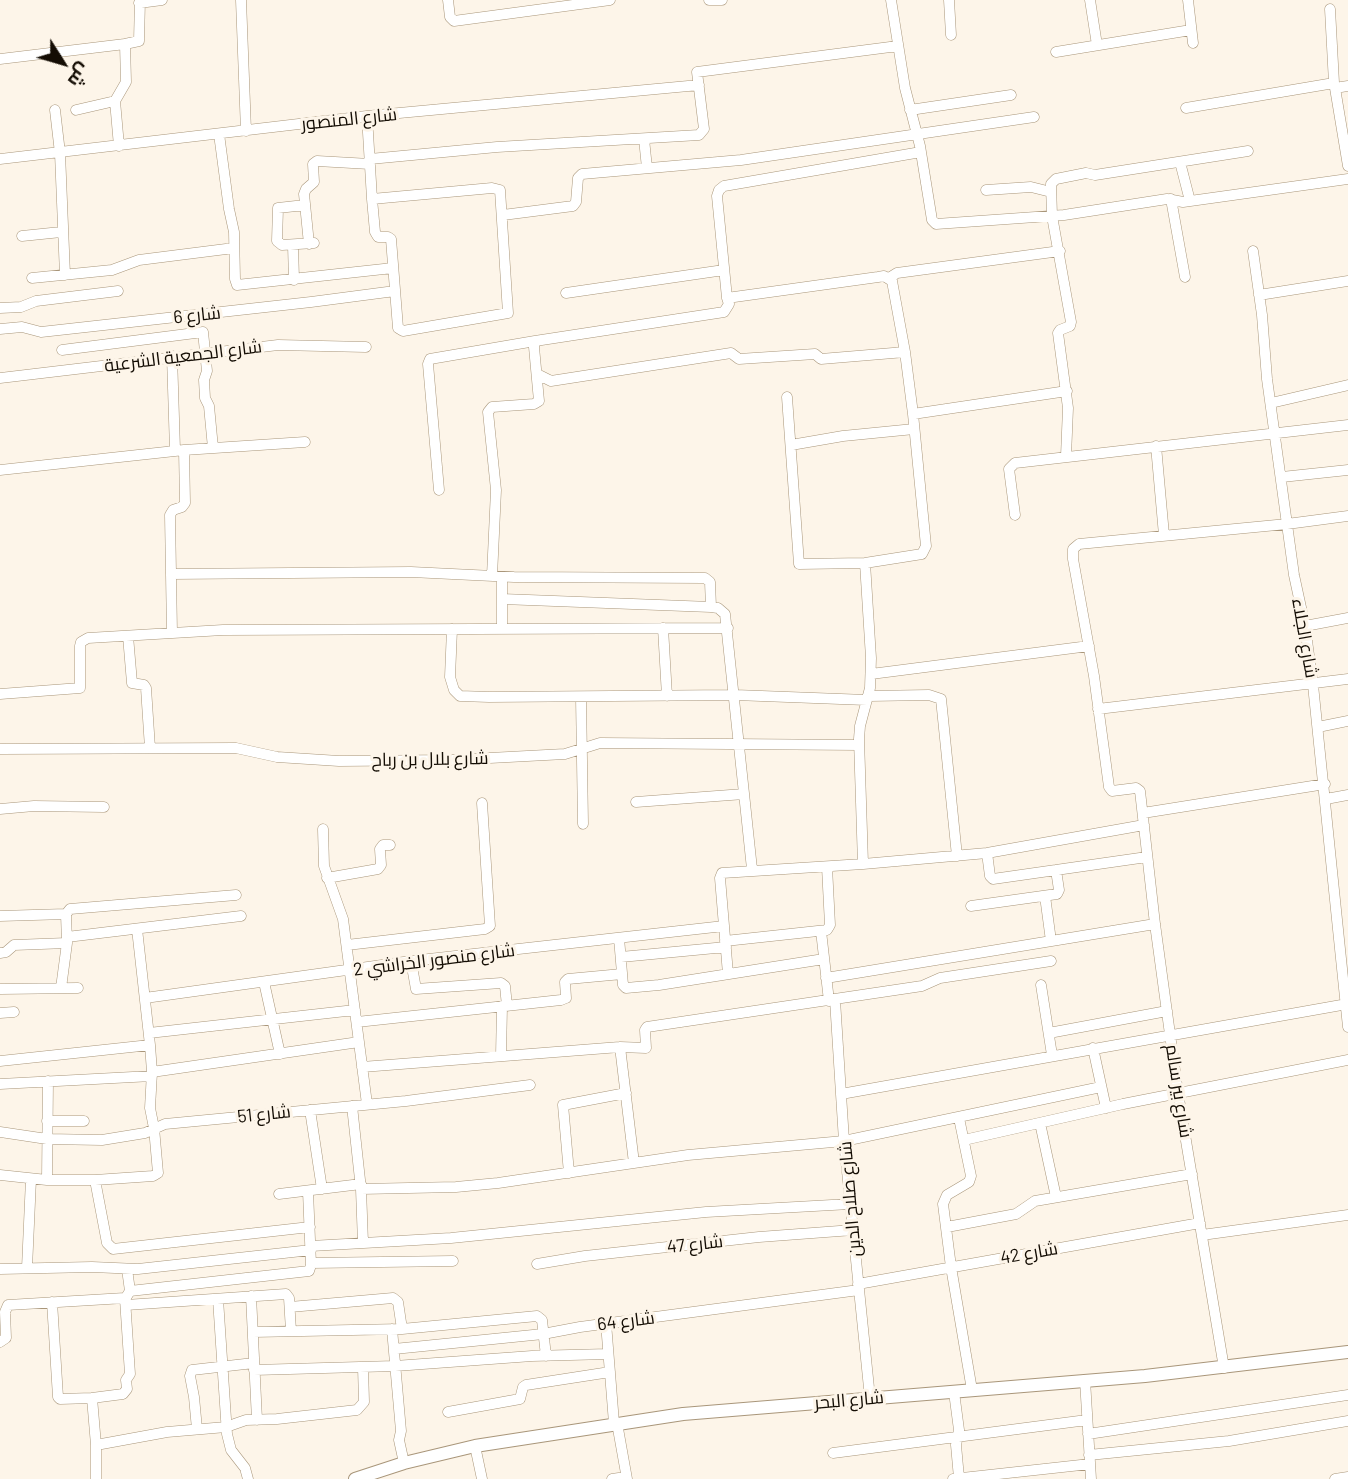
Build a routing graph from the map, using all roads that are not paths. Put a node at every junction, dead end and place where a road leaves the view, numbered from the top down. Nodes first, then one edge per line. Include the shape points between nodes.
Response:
1 (162, 0) edge
2 (241, 0) edge
3 (448, 0) edge
4 (610, 0) edge
5 (709, 0) edge
6 (722, 0) edge
7 (891, 0) edge
8 (949, 0) edge
9 (1090, 0) edge
10 (1188, 0) edge
11 (140, 1) edge
12 (1330, 9) dead end
13 (1191, 30) junction
14 (951, 35) dead end
15 (1193, 43) dead end
16 (125, 44) junction
17 (1097, 45) junction
18 (898, 46) junction
19 (1056, 52) dead end
20 (0, 59) edge
21 (699, 85) junction
22 (1334, 86) junction
23 (1348, 86) edge
24 (1011, 95) dead end
25 (116, 101) junction
26 (1186, 108) dead end
27 (55, 110) dead end
28 (76, 110) dead end
29 (910, 110) junction
30 (367, 116) junction
31 (1034, 117) dead end
32 (246, 131) junction
33 (917, 133) junction
34 (219, 134) junction
35 (644, 139) junction
36 (120, 146) junction
37 (1248, 151) dead end
38 (921, 152) junction
39 (60, 153) junction
40 (0, 159) edge
41 (370, 161) junction
42 (1180, 162) junction
43 (1348, 166) edge
44 (647, 168) junction
45 (1348, 179) edge
46 (986, 190) dead end
47 (1051, 192) junction
48 (372, 199) junction
49 (1171, 199) junction
50 (1190, 201) junction
51 (305, 205) junction
52 (503, 215) junction
53 (1052, 216) junction
54 (61, 232) junction
55 (22, 236) dead end
56 (293, 245) junction
57 (234, 248) junction
58 (1059, 251) junction
59 (1253, 251) dead end
60 (393, 268) junction
61 (724, 271) junction
62 (65, 275) junction
63 (1185, 276) dead end
64 (32, 278) dead end
65 (888, 278) junction
66 (294, 280) junction
67 (1348, 281) edge
68 (395, 290) junction
69 (118, 291) dead end
70 (566, 293) dead end
71 (1259, 295) junction
72 (727, 298) junction
73 (0, 308) edge
74 (144, 321) junction
75 (0, 330) edge
76 (146, 339) junction
77 (535, 341) junction
78 (366, 347) dead end
79 (62, 351) dead end
80 (205, 352) junction
81 (905, 352) junction
82 (172, 356) junction
83 (537, 374) junction
84 (0, 377) edge
85 (1348, 385) edge
86 (1067, 391) junction
87 (787, 397) dead end
88 (1271, 403) junction
89 (913, 414) junction
90 (1348, 425) edge
91 (914, 429) junction
92 (1275, 434) junction
93 (305, 442) dead end
94 (791, 445) junction
95 (1156, 446) junction
96 (213, 448) junction
97 (179, 450) junction
98 (1066, 456) junction
99 (0, 470) edge
100 (1348, 470) edge
101 (1282, 477) junction
102 (439, 490) dead end
103 (1015, 514) dead end
104 (1348, 516) edge
105 (1287, 524) junction
106 (1164, 536) junction
107 (865, 563) junction
108 (171, 574) junction
109 (497, 576) junction
110 (502, 598) junction
111 (711, 607) junction
112 (1348, 618) edge
113 (1305, 626) junction
114 (663, 628) junction
115 (728, 628) junction
116 (453, 629) junction
117 (502, 629) junction
118 (172, 633) junction
119 (128, 636) junction
120 (1089, 646) junction
121 (871, 674) junction
122 (1348, 679) edge
123 (1313, 685) junction
124 (0, 694) edge
125 (735, 695) junction
126 (667, 696) junction
127 (581, 697) junction
128 (868, 698) junction
129 (1098, 709) junction
130 (1348, 721) edge
131 (1318, 727) junction
132 (859, 745) junction
133 (740, 746) junction
134 (150, 748) junction
135 (0, 749) edge
136 (581, 749) junction
137 (1325, 784) junction
138 (744, 794) junction
139 (1348, 795) edge
140 (1326, 799) junction
141 (636, 802) dead end
142 (482, 803) dead end
143 (103, 807) dead end
144 (0, 809) edge
145 (1143, 813) junction
146 (583, 824) dead end
147 (1144, 825) junction
148 (323, 829) dead end
149 (390, 845) dead end
150 (987, 853) junction
151 (957, 856) junction
152 (1147, 857) junction
153 (863, 864) junction
154 (827, 867) junction
155 (752, 869) junction
156 (1056, 870) junction
157 (327, 878) junction
158 (1348, 891) edge
159 (1336, 893) junction
160 (236, 895) dead end
161 (1045, 896) junction
162 (971, 906) dead end
163 (66, 914) junction
164 (0, 916) edge
165 (241, 916) dead end
166 (1155, 924) junction
167 (724, 926) junction
168 (138, 929) junction
169 (821, 932) junction
170 (619, 938) junction
171 (67, 940) junction
172 (1051, 941) junction
173 (725, 944) junction
174 (347, 945) junction
175 (0, 953) edge
176 (621, 957) junction
177 (824, 959) junction
178 (411, 961) junction
179 (1051, 961) dead end
180 (350, 971) junction
181 (622, 974) junction
182 (728, 974) junction
183 (826, 978) junction
184 (264, 982) junction
185 (1041, 985) dead end
186 (61, 988) junction
187 (78, 988) dead end
188 (0, 989) edge
189 (1347, 991) edge
190 (145, 998) junction
191 (832, 1000) junction
192 (1346, 1004) edge
193 (505, 1006) junction
194 (355, 1010) junction
195 (1167, 1011) junction
196 (14, 1012) dead end
197 (0, 1013) edge
198 (272, 1019) junction
199 (357, 1023) junction
200 (1348, 1027) edge
201 (149, 1033) junction
202 (1049, 1033) junction
203 (1170, 1034) junction
204 (359, 1042) junction
205 (150, 1045) junction
206 (621, 1047) junction
207 (1093, 1048) junction
208 (280, 1054) junction
209 (1052, 1055) junction
210 (501, 1056) junction
211 (1348, 1060) edge
212 (0, 1061) edge
213 (362, 1067) junction
214 (152, 1074) junction
215 (48, 1081) junction
216 (0, 1084) edge
217 (530, 1085) dead end
218 (1101, 1087) junction
219 (626, 1093) junction
220 (1178, 1093) junction
221 (841, 1094) junction
222 (367, 1104) junction
223 (352, 1106) junction
224 (1105, 1108) junction
225 (310, 1110) junction
226 (959, 1118) junction
227 (47, 1121) junction
228 (84, 1121) dead end
229 (1040, 1123) junction
230 (154, 1128) junction
231 (0, 1132) edge
232 (47, 1139) junction
233 (964, 1140) junction
234 (844, 1141) junction
235 (634, 1163) junction
236 (569, 1173) junction
237 (1192, 1174) junction
238 (0, 1175) edge
239 (31, 1179) junction
240 (47, 1180) junction
241 (95, 1180) junction
242 (361, 1187) junction
243 (322, 1189) junction
244 (308, 1191) junction
245 (279, 1194) dead end
246 (1056, 1197) junction
247 (850, 1204) junction
248 (1348, 1214) edge
249 (1200, 1223) junction
250 (310, 1227) junction
251 (947, 1227) junction
252 (853, 1230) junction
253 (1202, 1235) junction
254 (363, 1243) junction
255 (311, 1248) junction
256 (453, 1261) dead end
257 (537, 1264) dead end
258 (311, 1266) junction
259 (951, 1267) junction
260 (27, 1268) junction
261 (0, 1269) edge
262 (127, 1269) junction
263 (858, 1287) junction
264 (251, 1296) junction
265 (127, 1298) junction
266 (218, 1299) junction
267 (52, 1302) junction
268 (290, 1307) junction
269 (606, 1324) junction
270 (397, 1329) junction
271 (291, 1331) junction
272 (253, 1332) junction
273 (543, 1334) junction
274 (0, 1342) edge
275 (394, 1349) junction
276 (1348, 1352) edge
277 (608, 1354) junction
278 (545, 1356) junction
279 (223, 1366) junction
280 (395, 1366) junction
281 (254, 1367) junction
282 (363, 1367) junction
283 (1224, 1367) junction
284 (610, 1372) junction
285 (1085, 1380) junction
286 (972, 1390) junction
287 (954, 1392) junction
288 (1348, 1395) edge
289 (92, 1398) junction
290 (870, 1398) junction
291 (448, 1412) dead end
292 (257, 1420) junction
293 (1087, 1420) junction
294 (1348, 1421) edge
295 (616, 1423) junction
296 (226, 1426) junction
297 (197, 1429) junction
298 (1088, 1434) junction
299 (957, 1438) junction
300 (96, 1445) junction
301 (475, 1446) junction
302 (833, 1453) dead end
303 (1090, 1459) junction
304 (404, 1463) junction
305 (1348, 1477) edge
306 (627, 1478) edge
307 (959, 1478) edge
308 (96, 1479) edge
309 (248, 1479) edge
310 (355, 1479) edge
311 (482, 1479) edge
312 (612, 1479) edge
313 (953, 1479) edge
314 (1091, 1479) edge
315 (1335, 1479) edge

1 - 11 street
2 - 32 street
3 - 4 street via 454,21
5 - 6 street
7 - 18 street
8 - 14 street
9 - 17 street
10 - 13 street
11 - 16 street via 139,41
12 - 22 street
13 - 15 street
13 - 17 street
16 - 20 street
16 - 25 street via 126,82
17 - 19 street
18 - 21 street via 697,72
18 - 29 street
21 - 30 street, شارع المنصور
21 - 35 street via 703,133
22 - 23 street
22 - 26 street
22 - 43 street
24 - 29 street
25 - 28 street
25 - 36 street
27 - 39 street
29 - 33 street
30 - 32 street, شارع المنصور
30 - 41 street
31 - 33 street
32 - 34 street, شارع المنصور
33 - 38 street
33 - 44 street via 741,160
34 - 36 street, شارع المنصور
34 - 57 street
35 - 41 street via 497,147
35 - 44 street
36 - 39 street, شارع المنصور
37 - 42 street
38 - 53 street via 933,222
38 - 61 street via 721,188 717,196
39 - 40 street, شارع المنصور
39 - 54 street
41 - 48 street
41 - 51 street via 315,162 314,181 304,191
42 - 47 street via 1056,179
42 - 50 street
44 - 52 street via 582,174 573,206
45 - 50 street
46 - 47 street via 1031,187
47 - 53 street
48 - 52 street via 495,187 501,191
48 - 60 street via 375,234 391,239
49 - 50 street
49 - 53 street
49 - 63 street
51 - 56 street via 312,244
51 - 56 street via 278,209 277,241 282,246
52 - 68 street via 508,313 399,330
53 - 58 street
54 - 55 street
54 - 62 street
56 - 66 street
57 - 62 street via 147,258 112,270
57 - 66 street via 237,285
58 - 65 street
58 - 86 street via 1071,322 1058,333
59 - 71 street, شارع الجلاء
60 - 66 street
60 - 68 street
61 - 70 street
61 - 72 street
62 - 64 street
65 - 72 street
65 - 81 street
67 - 71 street
68 - 74 street, شارع 6
69 - 73 street
71 - 88 street, شارع الجلاء
72 - 77 street via 724,312
74 - 75 street, شارع 6 via 41,332 22,327
74 - 76 street
76 - 79 street
76 - 80 street via 203,332
77 - 83 street
77 - 102 street via 430,359
78 - 80 street, شارع الجمعية الشرعية via 278,345
80 - 82 street, شارع الجمعية الشرعية
80 - 96 street via 205,398
81 - 83 street via 821,359 816,354 738,359 731,354 551,381
81 - 89 street
82 - 84 street, شارع الجمعية الشرعية
82 - 97 street
83 - 109 street via 538,403 492,407 488,412 496,490
85 - 88 street
86 - 89 street
86 - 98 street
87 - 94 street
88 - 92 street, شارع الجلاء
89 - 91 street
90 - 92 street
91 - 94 street
91 - 107 street via 926,551
92 - 95 street
92 - 101 street, شارع الجلاء
93 - 96 street
94 - 107 street via 799,564
95 - 98 street
95 - 106 street
96 - 97 street
97 - 99 street
97 - 108 street via 186,503 170,515
98 - 103 street via 1010,466
100 - 101 street
101 - 105 street, شارع الجلاء
104 - 105 street
105 - 106 street
105 - 113 street, شارع الجلاء
106 - 120 street via 1079,544 1073,549
107 - 121 street
108 - 109 street
108 - 118 street
109 - 110 street
109 - 111 street via 705,578 710,582
110 - 111 street
110 - 117 street
111 - 115 street via 725,614
112 - 113 street
113 - 123 street, شارع الجلاء
114 - 115 street
114 - 117 street
114 - 126 street
115 - 125 street
116 - 117 street
116 - 118 street
116 - 127 street via 450,677 460,696
118 - 119 street
119 - 124 street via 81,642 80,688
119 - 134 street via 132,683 146,688
120 - 121 street
120 - 129 street
121 - 128 street
122 - 123 street
123 - 129 street
123 - 131 street, شارع الجلاء
125 - 126 street
125 - 128 street
125 - 133 street
126 - 127 street
127 - 136 street
128 - 132 street
128 - 151 street via 929,695 941,699
129 - 145 street via 1109,787 1139,789
130 - 131 street
131 - 137 street, شارع الجلاء
132 - 133 street, شارع بلال بن رباح
132 - 153 street
133 - 136 street, شارع بلال بن رباح via 600,743
133 - 138 street
134 - 135 street, شارع بلال بن رباح
134 - 136 street, شارع بلال بن رباح via 236,748 277,757 340,761 490,758
136 - 146 street
137 - 140 street, شارع الجلاء
137 - 145 street
138 - 141 street
138 - 155 street
139 - 140 street
140 - 159 street, شارع الجلاء
142 - 174 street via 490,926
143 - 144 street
145 - 147 street, شارع بير سالم
147 - 150 street
147 - 152 street, شارع بير سالم
148 - 157 street
149 - 157 street via 380,849 378,869
150 - 151 street
150 - 156 street via 993,879
151 - 153 street
152 - 156 street
152 - 166 street, شارع بير سالم
153 - 154 street
154 - 155 street
154 - 169 street via 830,925
155 - 167 street via 721,875
156 - 161 street via 1059,892
157 - 174 street via 343,919
158 - 159 street
159 - 189 street, شارع الجلاء
160 - 163 street via 70,909
161 - 162 street
161 - 172 street
163 - 164 street
163 - 171 street
165 - 168 street
166 - 172 street
166 - 195 street, شارع بير سالم
167 - 170 street, شارع منصور الخراشي 2
167 - 173 street
168 - 171 street
168 - 190 street
169 - 173 street
169 - 177 street, شارع صلاح الدين
170 - 176 street
170 - 178 street, شارع منصور الخراشي 2
171 - 175 street via 14,945
171 - 186 street
172 - 183 street
173 - 176 street
173 - 182 street
174 - 180 street
176 - 181 street
177 - 182 street
177 - 183 street, شارع صلاح الدين
178 - 180 street, شارع منصور الخراشي 2
178 - 193 street via 416,989 502,983
179 - 191 street
180 - 184 street, شارع منصور الخراشي 2
180 - 194 street
181 - 182 street via 626,989
181 - 193 street via 568,979 564,1000
183 - 191 street, شارع صلاح الدين
184 - 190 street, شارع منصور الخراشي 2
184 - 198 street
185 - 202 street
186 - 187 street
186 - 188 street
189 - 192 street, شارع الجلاء
190 - 201 street
191 - 206 street via 648,1027 646,1048
191 - 221 street, شارع صلاح الدين
192 - 200 street, شارع الجلاء
192 - 203 street
193 - 199 street
193 - 210 street
194 - 198 street
194 - 199 street
195 - 202 street
195 - 203 street, شارع بير سالم
196 - 197 street
198 - 201 street
198 - 208 street
199 - 204 street
201 - 205 street
202 - 209 street
203 - 207 street
203 - 220 street, شارع بير سالم
204 - 208 street
204 - 213 street
205 - 212 street
205 - 214 street
206 - 210 street
206 - 219 street
207 - 209 street
207 - 218 street
208 - 214 street
209 - 221 street
210 - 213 street
211 - 220 street
213 - 222 street
214 - 215 street
214 - 230 street
215 - 216 street
215 - 227 street
217 - 222 street, شارع 51
218 - 224 street
218 - 226 street
219 - 235 street
219 - 236 street via 563,1105
220 - 224 street
220 - 237 street, شارع بير سالم
221 - 234 street, شارع صلاح الدين
222 - 223 street, شارع 51
223 - 225 street, شارع 51
223 - 242 street
224 - 229 street
225 - 230 street, شارع 51
225 - 243 street
226 - 233 street
226 - 234 street
227 - 228 street
227 - 232 street
229 - 233 street
229 - 246 street
230 - 232 street, شارع 51 via 102,1140
230 - 241 street via 157,1175
231 - 232 street, شارع 51
232 - 240 street
233 - 251 street via 970,1179 945,1198
234 - 235 street
234 - 247 street, شارع صلاح الدين
235 - 236 street
236 - 242 street via 456,1187
237 - 246 street
237 - 249 street, شارع بير سالم
238 - 239 street
239 - 240 street
239 - 260 street
240 - 241 street
241 - 250 street via 107,1243 113,1249
242 - 243 street
242 - 254 street
243 - 244 street
244 - 245 street
244 - 250 street
246 - 251 street via 1032,1202 1017,1214
247 - 252 street, شارع صلاح الدين
247 - 254 street via 706,1212
248 - 253 street
249 - 253 street, شارع بير سالم
249 - 259 street, شارع 42
250 - 255 street
251 - 259 street
252 - 257 street, شارع 47
252 - 263 street, شارع صلاح الدين
253 - 283 street, شارع بير سالم
254 - 255 street
255 - 258 street
255 - 262 street
256 - 258 street
258 - 265 street
259 - 263 street, شارع 42
259 - 286 street
260 - 261 street
260 - 262 street
262 - 265 street
263 - 269 street, شارع 64
263 - 290 street, شارع صلاح الدين
264 - 266 street
264 - 268 street via 286,1294
264 - 272 street
265 - 266 street
265 - 267 street
265 - 289 street via 131,1373 127,1389 121,1395
266 - 279 street
267 - 274 street via 6,1306 6,1338
267 - 289 street via 58,1397
268 - 270 street via 393,1298 398,1302
268 - 271 street
269 - 273 street, شارع 64
269 - 277 street
270 - 271 street
270 - 273 street via 537,1316
270 - 275 street
271 - 272 street
272 - 281 street
273 - 275 street, شارع 64
273 - 278 street
275 - 280 street
276 - 283 street, شارع البحر
277 - 278 street
277 - 284 street
278 - 280 street
279 - 281 street
279 - 296 street
279 - 297 street via 191,1372
280 - 282 street
280 - 304 street
281 - 282 street
281 - 292 street
282 - 292 street via 361,1408
283 - 285 street, شارع البحر
284 - 291 street via 526,1385 520,1399
284 - 295 street
285 - 286 street, شارع البحر
285 - 293 street
286 - 287 street, شارع البحر
287 - 290 street, شارع البحر
287 - 299 street
288 - 298 street
289 - 300 street
290 - 295 street, شارع البحر
292 - 296 street
293 - 298 street
293 - 299 street
294 - 303 street
295 - 301 street, شارع البحر
295 - 306 street
296 - 297 street
296 - 309 street via 231,1450
297 - 300 street
298 - 303 street
299 - 302 street
299 - 307 street
300 - 308 street
301 - 304 street, شارع البحر
301 - 311 street
303 - 307 street
303 - 314 street
304 - 310 street, شارع البحر
305 - 315 street
306 - 312 street
307 - 313 street

